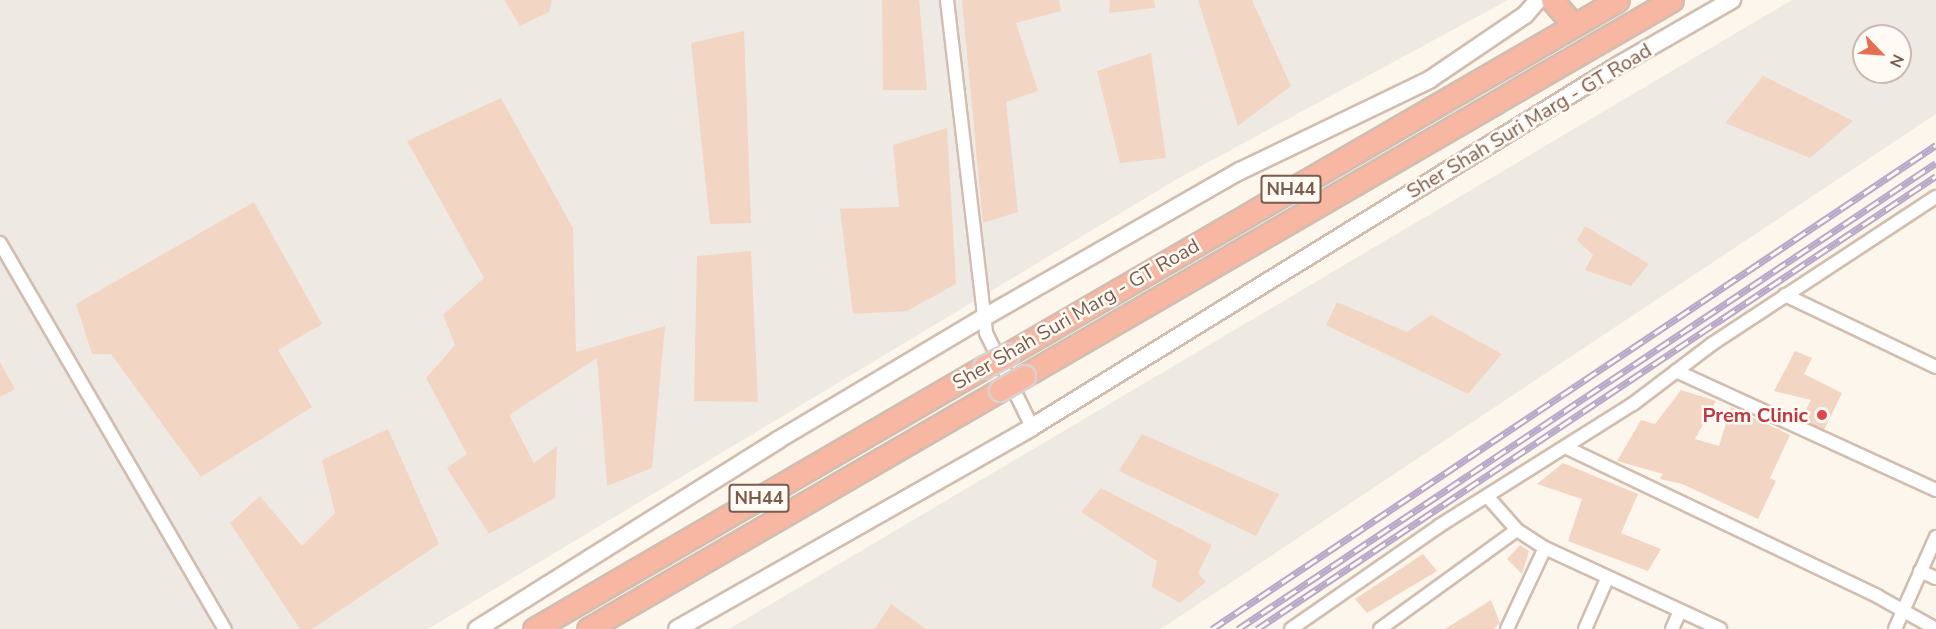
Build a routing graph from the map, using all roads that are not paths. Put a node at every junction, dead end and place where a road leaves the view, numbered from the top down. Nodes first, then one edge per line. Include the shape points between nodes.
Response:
1 (947, 0) edge
2 (1538, 0) edge
3 (1552, 0) edge
4 (1618, 0) edge
5 (1671, 0) edge
6 (1732, 0) edge
7 (1575, 25) junction
8 (1936, 197) edge
9 (0, 243) edge
10 (1785, 295) junction
11 (983, 318) junction
12 (1936, 367) edge
13 (1676, 371) junction
14 (1032, 427) junction
15 (1565, 447) junction
16 (1936, 490) edge
17 (1487, 496) junction
18 (1517, 530) junction
19 (1936, 537) edge
20 (1545, 548) junction
21 (1920, 571) junction
22 (1607, 579) junction
23 (1936, 579) edge
24 (1902, 610) junction
25 (1680, 611) junction
26 (1936, 628) edge
27 (225, 629) edge
28 (477, 629) edge
29 (534, 629) edge
30 (588, 629) edge
31 (677, 629) edge
32 (1291, 629) edge
33 (1380, 629) edge
34 (1507, 629) edge
35 (1585, 629) edge
36 (1672, 629) edge
37 (1720, 629) edge
38 (1895, 629) edge

1 - 11 street
2 - 11 street via 1525,15 1429,80 1240,171
3 - 7 highway
4 - 7 highway, Sher Shah Suri Marg - GT Road / NH44
5 - 30 highway, Sher Shah Suri Marg - GT Road / NH44, bridge
6 - 14 street, Sher Shah Suri Marg - GT Road via 1617,66
7 - 29 highway, Sher Shah Suri Marg - GT Road / NH44, bridge
8 - 10 street
9 - 27 street
10 - 12 street
10 - 13 street
11 - 14 street via 991,348
11 - 28 street via 778,440
13 - 15 street
13 - 16 street
14 - 31 street, Sher Shah Suri Marg - GT Road
15 - 17 street
15 - 24 street
17 - 18 street
17 - 32 street
18 - 20 street
18 - 33 street
19 - 21 street
20 - 22 street
20 - 34 street
21 - 23 street
21 - 24 street
22 - 25 street
22 - 35 street
24 - 26 street
24 - 38 street
25 - 36 street
25 - 37 street

